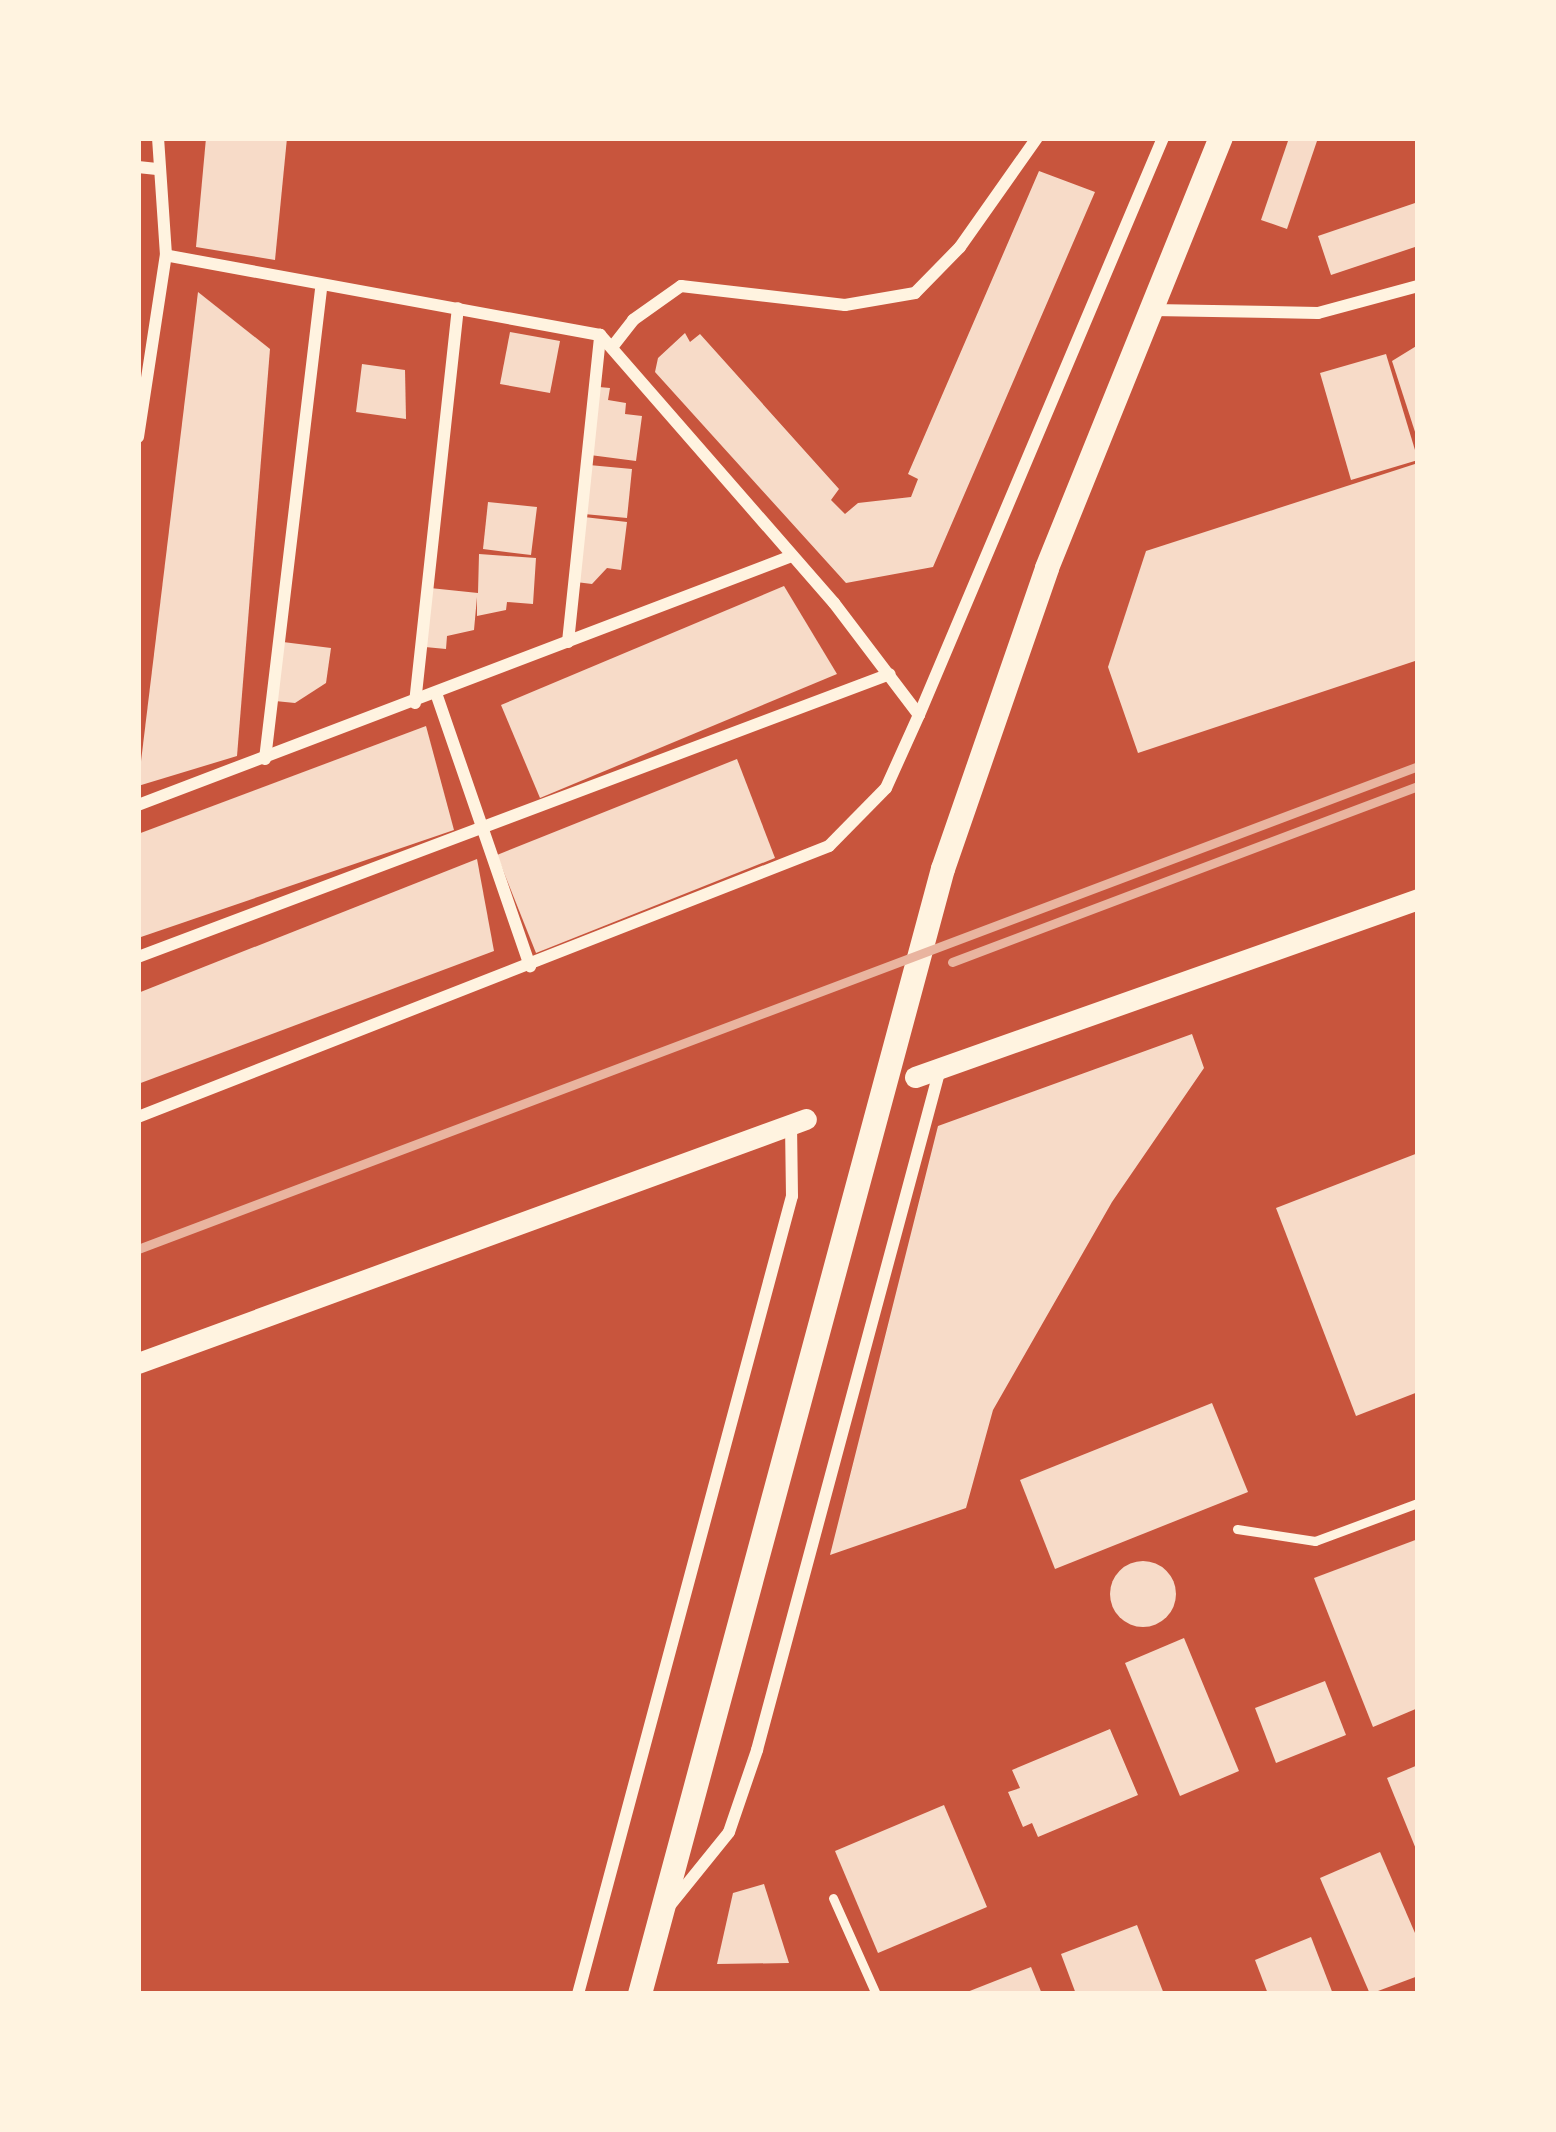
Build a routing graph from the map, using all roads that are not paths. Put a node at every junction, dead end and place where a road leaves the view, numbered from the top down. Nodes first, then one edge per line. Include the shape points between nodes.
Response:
1 (158, 138) edge
2 (1037, 138) edge
3 (1163, 138) edge
4 (1222, 138) edge
5 (138, 167) edge
6 (157, 169) junction
7 (166, 255) junction
8 (1418, 286) edge
9 (321, 287) junction
10 (458, 308) junction
11 (138, 309) edge
12 (1154, 310) junction
13 (158, 311) junction
14 (599, 335) junction
15 (614, 346) junction
16 (138, 437) edge
17 (789, 557) junction
18 (568, 642) junction
19 (890, 674) junction
20 (437, 696) junction
21 (416, 703) junction
22 (919, 716) junction
23 (265, 759) junction
24 (138, 805) edge
25 (483, 832) junction
26 (1418, 899) edge
27 (138, 957) edge
28 (530, 966) junction
29 (940, 1067) junction
30 (915, 1077) dead end
31 (138, 1117) edge
32 (798, 1123) joint
33 (138, 1363) edge
34 (1418, 1503) edge
35 (1237, 1528) dead end
36 (833, 1898) dead end
37 (662, 1912) junction
38 (578, 1994) edge
39 (640, 1994) edge
40 (876, 1994) edge

1 - 6 street
2 - 15 street via 960,247 915,292 845,305 681,286 633,320
3 - 22 street
4 - 12 main road
5 - 6 street
6 - 7 street
7 - 9 street
7 - 13 street
8 - 12 street via 1318,314
9 - 10 street
9 - 23 street
10 - 14 street
10 - 21 street
11 - 13 street
12 - 37 main road via 1048,568 943,869
13 - 16 street
14 - 15 street
14 - 18 street
15 - 17 street
17 - 18 street
17 - 19 street
18 - 20 street
19 - 22 street
19 - 25 street
20 - 21 street
20 - 25 street
21 - 23 street
22 - 28 street via 886,788 829,845
23 - 24 street
25 - 27 street
25 - 28 street
26 - 29 street
28 - 31 street
29 - 30 street
29 - 37 street via 757,1750 729,1832
32 - 33 street
32 - 38 street via 792,1196
34 - 35 lane via 1316,1540
36 - 40 lane
37 - 39 main road

